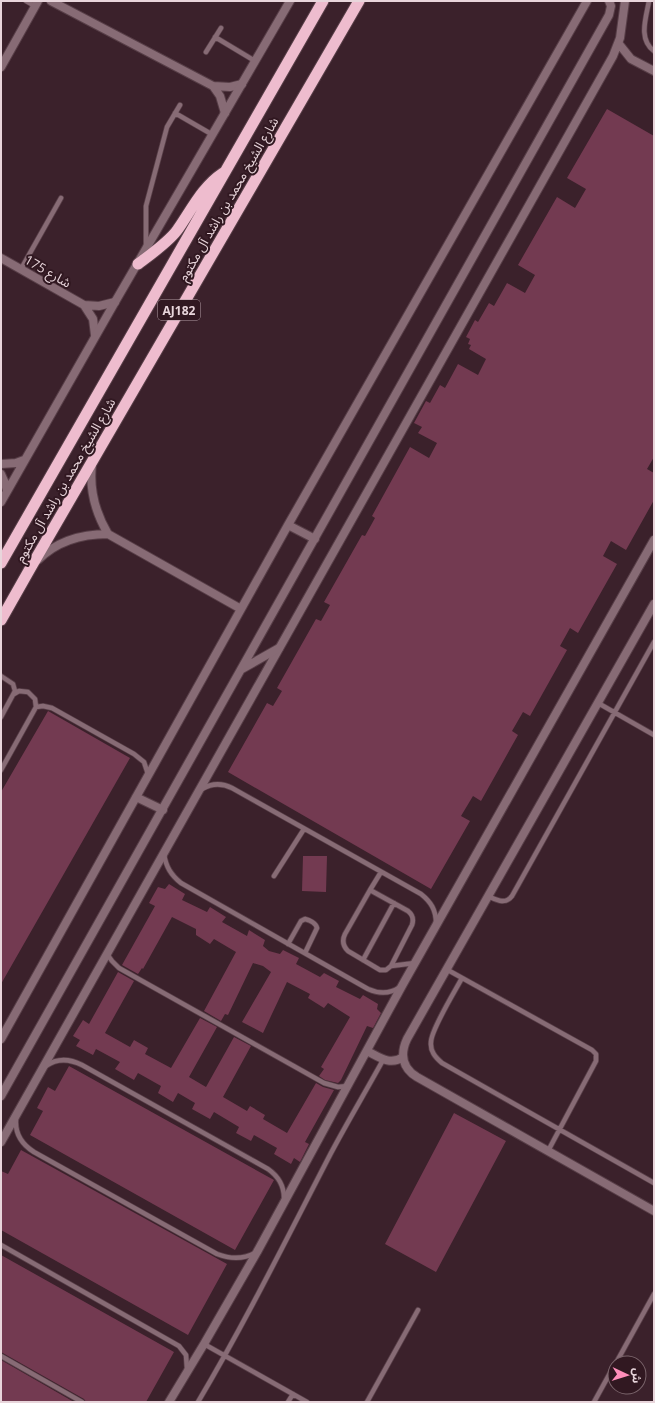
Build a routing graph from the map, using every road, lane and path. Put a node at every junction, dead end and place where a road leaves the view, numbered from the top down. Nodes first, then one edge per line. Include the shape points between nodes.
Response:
1 (26, 1) edge
2 (52, 1) edge
3 (290, 1) edge
4 (323, 1) edge
5 (359, 1) edge
6 (587, 1) edge
7 (609, 1) edge
8 (625, 1) edge
9 (649, 1) edge
10 (36, 4) edge
11 (221, 28) dead end
12 (215, 37) junction
13 (618, 44) junction
14 (654, 51) edge
15 (206, 52) dead end
16 (255, 61) junction
17 (1, 67) edge
18 (654, 71) edge
19 (242, 84) junction
20 (213, 86) junction
21 (180, 106) dead end
22 (175, 113) junction
23 (225, 113) junction
24 (213, 135) junction
25 (226, 170) junction
26 (61, 198) dead end
27 (146, 250) junction
28 (1, 258) edge
29 (138, 264) junction
30 (21, 269) junction
31 (115, 302) junction
32 (84, 305) junction
33 (95, 336) junction
34 (93, 458) junction
35 (24, 460) junction
36 (1, 464) edge
37 (1, 474) edge
38 (7, 491) junction
39 (1, 502) edge
40 (288, 525) junction
41 (108, 534) junction
42 (315, 539) junction
43 (654, 540) edge
44 (1, 563) edge
45 (31, 567) junction
46 (654, 604) edge
47 (241, 609) junction
48 (1, 620) edge
49 (654, 642) edge
50 (279, 648) junction
51 (242, 670) junction
52 (2, 677) edge
53 (14, 694) junction
54 (598, 703) junction
55 (36, 707) junction
56 (615, 713) junction
57 (1, 717) edge
58 (654, 735) edge
59 (1, 770) edge
60 (148, 774) junction
61 (199, 791) junction
62 (136, 797) junction
63 (163, 810) junction
64 (304, 829) junction
65 (164, 854) junction
66 (381, 872) junction
67 (274, 876) dead end
68 (370, 890) junction
69 (488, 896) junction
70 (394, 903) junction
71 (436, 925) junction
72 (288, 944) junction
73 (107, 952) junction
74 (305, 953) junction
75 (363, 960) junction
76 (415, 963) junction
77 (391, 966) junction
78 (446, 969) junction
79 (462, 978) junction
80 (403, 984) junction
81 (1, 1039) edge
82 (367, 1051) junction
83 (403, 1056) junction
84 (383, 1060) junction
85 (43, 1069) junction
86 (348, 1086) junction
87 (1, 1096) edge
88 (16, 1115) junction
89 (559, 1129) junction
90 (1, 1142) edge
91 (548, 1151) junction
92 (654, 1183) edge
93 (284, 1203) junction
94 (654, 1211) edge
95 (1, 1245) edge
96 (257, 1252) junction
97 (654, 1294) edge
98 (418, 1310) dead end
99 (204, 1344) junction
100 (620, 1355) edge
101 (1, 1356) edge
102 (225, 1356) junction
103 (186, 1373) junction
104 (607, 1378) edge
105 (293, 1394) junction
106 (82, 1402) edge
107 (169, 1402) edge
108 (198, 1402) edge
109 (288, 1402) edge
110 (307, 1402) edge
111 (367, 1402) edge
112 (594, 1402) edge

1 - 10 lane
2 - 20 street
3 - 16 street
4 - 25 highway, شارع الشيخ محمد بن راشد آل مكتوم / AJ182
5 - 34 highway, شارع الشيخ محمد بن راشد آل مكتوم / AJ182
6 - 40 street
7 - 42 street via 609,15
8 - 13 street via 622,32
9 - 14 lane via 644,36
10 - 17 street
11 - 12 lane
12 - 15 lane
12 - 16 lane
13 - 18 street via 632,59
13 - 50 street
16 - 19 street
19 - 20 street via 230,87
19 - 23 street
20 - 23 street via 220,96
21 - 22 lane
22 - 24 lane
22 - 27 lane via 167,128 146,206
23 - 24 street
24 - 27 street
25 - 29 highway via 211,181 201,193 178,230
25 - 44 highway, شارع الشيخ محمد بن راشد آل مكتوم / AJ182
26 - 30 lane
27 - 29 street
28 - 30 street, شارع 175
29 - 31 street
30 - 32 street, شارع 175
31 - 32 street via 99,306
31 - 33 street
32 - 33 street via 93,319
33 - 35 street
34 - 41 street via 91,490 94,505
34 - 45 highway, شارع الشيخ محمد بن راشد آل مكتوم / AJ182
35 - 36 street
35 - 38 street
37 - 38 street
38 - 39 street
40 - 42 street
40 - 47 street
41 - 45 street via 94,534 66,541 47,552
41 - 47 street
42 - 51 street
43 - 71 street
45 - 48 highway, شارع الشيخ محمد بن راشد آل مكتوم / AJ182
46 - 54 street
47 - 60 street
49 - 56 lane
50 - 51 street
50 - 61 street
51 - 63 street
52 - 53 lane via 13,684
53 - 55 lane via 19,691 28,692 35,699
53 - 57 lane
54 - 56 lane
54 - 69 street
55 - 59 lane
55 - 60 lane via 52,708 134,754 144,762
56 - 58 lane
56 - 69 lane via 512,896 501,901
60 - 62 street
61 - 64 lane via 209,785 227,786
61 - 65 street
62 - 63 street
62 - 81 street
63 - 87 street
64 - 66 lane
64 - 67 lane
65 - 72 lane via 171,874 181,883
65 - 73 street
66 - 68 lane
66 - 71 lane via 426,899 434,911
68 - 70 lane
68 - 75 lane via 343,941 348,951
69 - 78 street
70 - 75 lane
70 - 77 lane via 411,913 413,922
71 - 76 street
72 - 74 lane
72 - 74 lane via 301,921 307,919 317,928
73 - 85 street
73 - 86 lane via 119,968 324,1083 338,1087
74 - 80 lane via 373,991 392,991
75 - 77 lane via 380,970 386,970
76 - 77 lane
76 - 80 street
78 - 79 lane
78 - 83 street via 407,1039
79 - 89 lane via 431,1036 433,1054 442,1063
79 - 89 lane via 596,1054 596,1061
80 - 82 street
82 - 84 street
82 - 86 street
83 - 84 street via 395,1061
83 - 91 street via 405,1065 412,1074
84 - 102 lane
85 - 88 street
85 - 93 lane via 62,1060 75,1062 268,1169 278,1178 284,1189
86 - 93 street
88 - 90 street
88 - 96 lane via 19,1137 34,1152 217,1254 237,1258
89 - 91 lane
89 - 92 lane
91 - 94 street
93 - 96 street
95 - 103 lane via 179,1346 186,1355
96 - 99 street
97 - 100 lane
98 - 111 lane
99 - 102 lane
99 - 103 street
101 - 106 lane
102 - 105 lane
102 - 108 lane
103 - 107 street
104 - 112 lane
105 - 109 lane
105 - 110 lane

